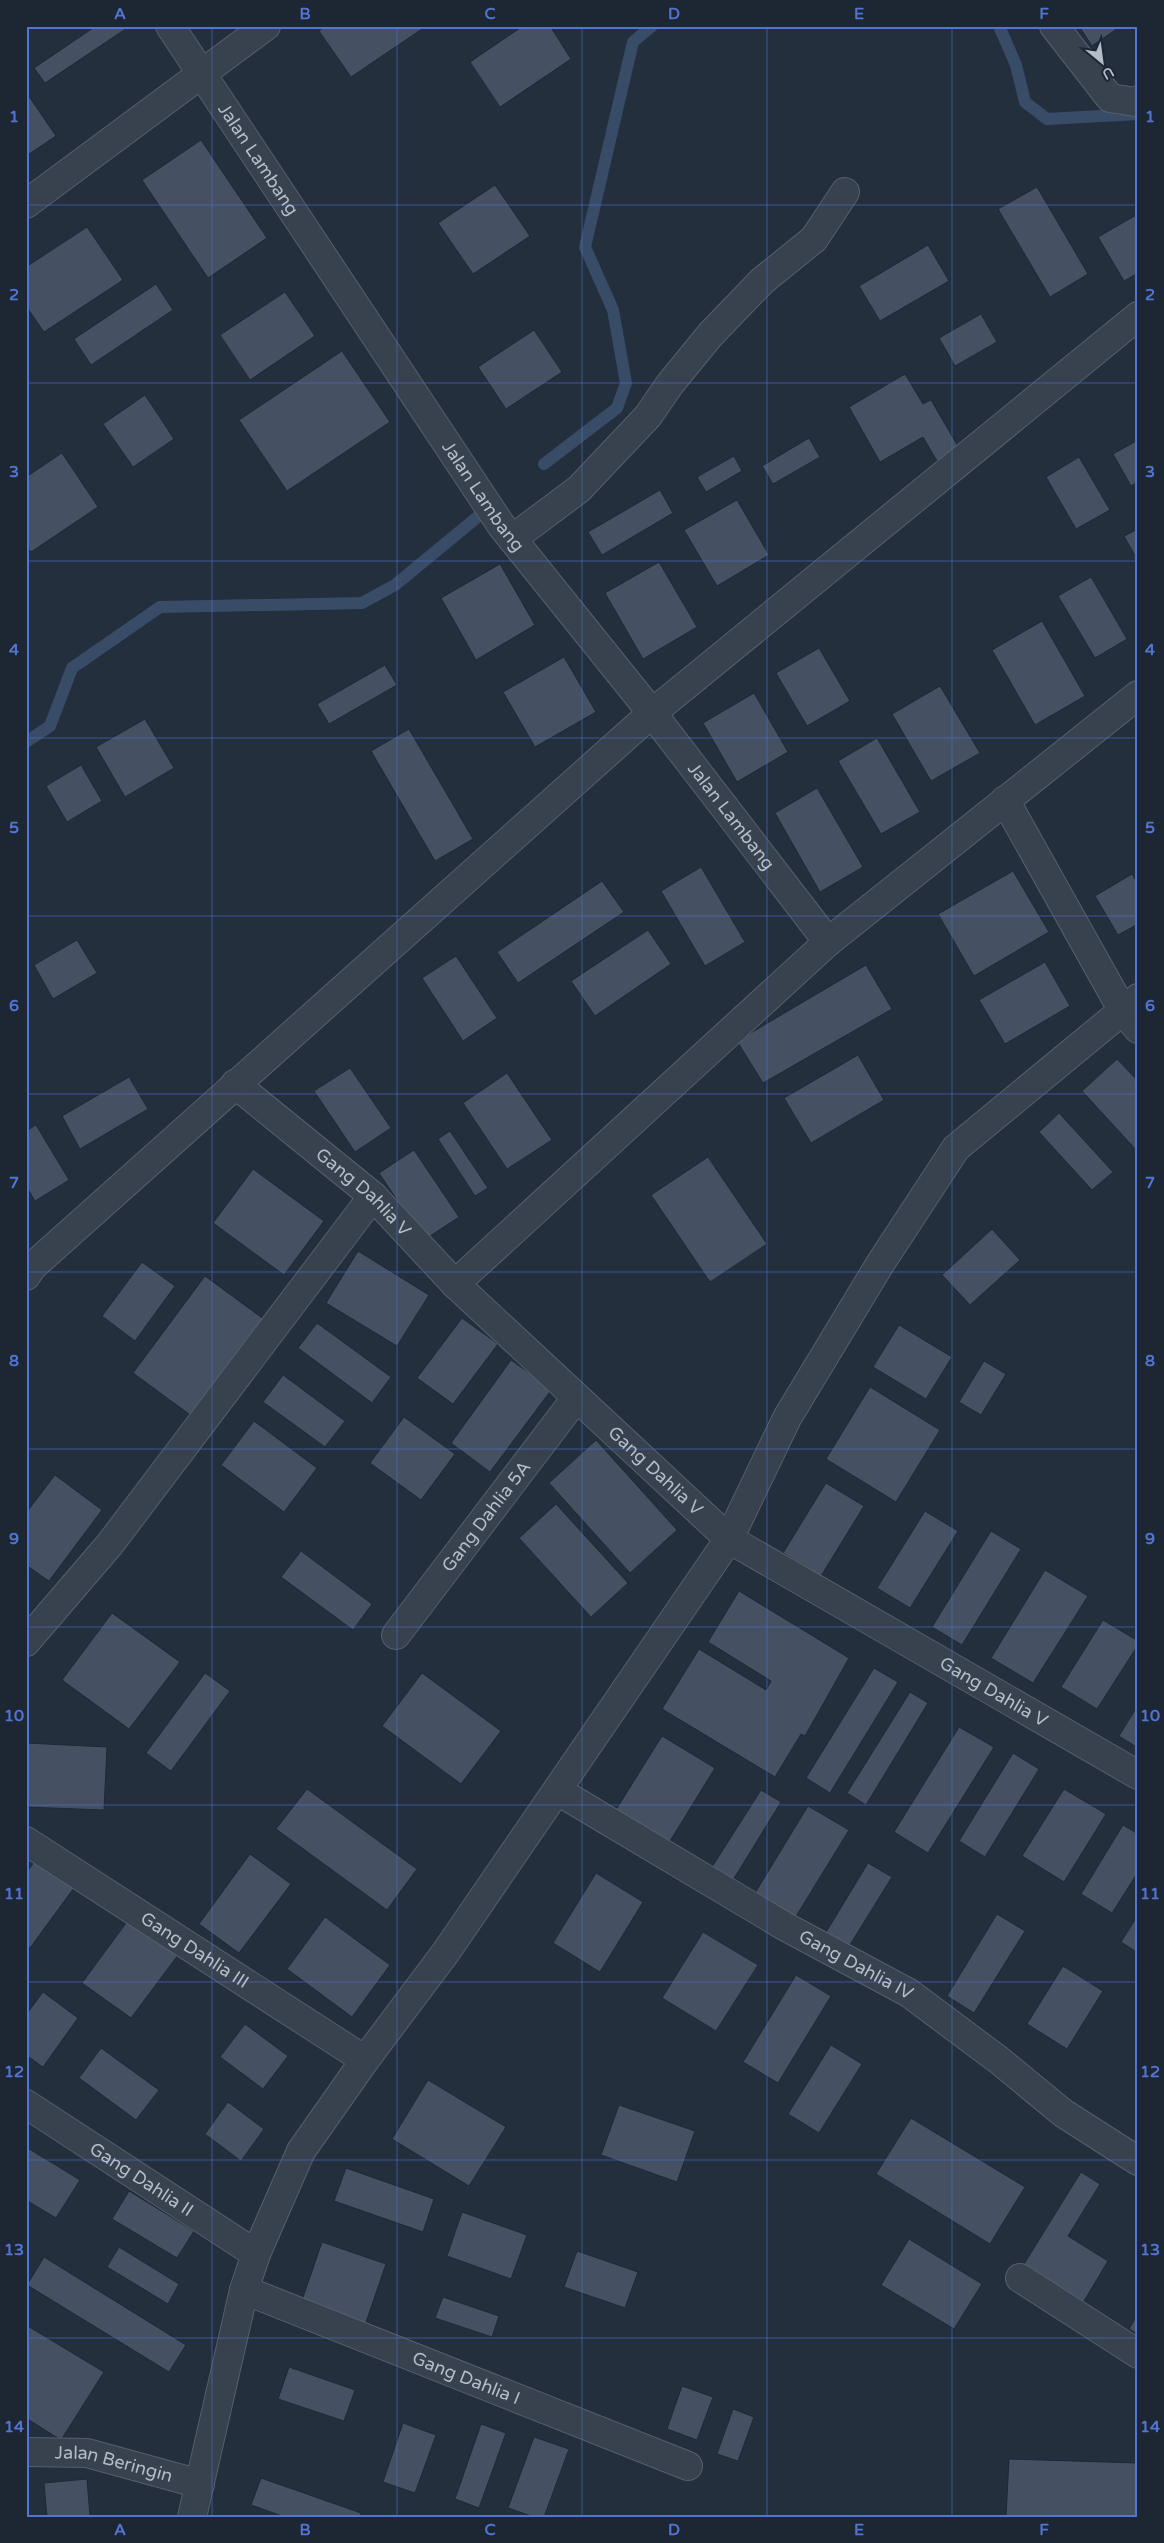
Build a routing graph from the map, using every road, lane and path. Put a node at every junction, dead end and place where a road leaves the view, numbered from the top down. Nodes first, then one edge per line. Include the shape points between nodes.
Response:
1 (170, 26) edge
2 (266, 26) edge
3 (1054, 26) edge
4 (202, 73) junction
5 (1138, 100) edge
6 (845, 192) dead end
7 (26, 204) edge
8 (1138, 316) edge
9 (507, 532) junction
10 (1138, 695) edge
11 (652, 713) junction
12 (1005, 800) junction
13 (828, 942) junction
14 (1133, 1013) edge
15 (235, 1084) junction
16 (373, 1196) junction
17 (29, 1267) edge
18 (455, 1284) junction
19 (576, 1398) junction
20 (729, 1539) junction
21 (396, 1635) dead end
22 (26, 1642) edge
23 (1138, 1776) edge
24 (558, 1791) junction
25 (26, 1841) edge
26 (365, 2060) junction
27 (26, 2104) edge
28 (1138, 2161) edge
29 (256, 2254) junction
30 (1020, 2278) dead end
31 (244, 2290) junction
32 (1138, 2354) edge
33 (26, 2452) edge
34 (688, 2466) dead end
35 (200, 2484) junction
36 (192, 2517) edge

1 - 4 street, Jalan Lambang
2 - 4 street
3 - 5 street via 1110,98
4 - 7 street
4 - 9 street, Jalan Lambang
6 - 9 street via 814,239 762,282 710,335 648,416 579,489
8 - 11 street
9 - 11 street, Jalan Lambang
10 - 12 street
11 - 13 street, Jalan Lambang
11 - 15 street
12 - 13 street
12 - 14 street
13 - 18 street
14 - 20 street via 956,1148 880,1264 787,1418
15 - 16 street, Gang Dahlia V
15 - 17 street
16 - 18 street, Gang Dahlia V
16 - 22 street via 110,1544
18 - 19 street, Gang Dahlia V
19 - 20 street, Gang Dahlia V
19 - 21 street, Gang Dahlia 5A
20 - 23 street, Gang Dahlia V
20 - 24 street
24 - 26 street via 446,1952
24 - 28 street, Gang Dahlia IV via 786,1927 909,1993 1000,2060 1063,2113
25 - 26 street, Gang Dahlia III
26 - 29 street via 301,2151
27 - 29 street, Gang Dahlia II
29 - 31 street
30 - 32 street
31 - 34 street, Gang Dahlia I
31 - 35 street
33 - 35 street, Jalan Beringin via 87,2453
35 - 36 street

